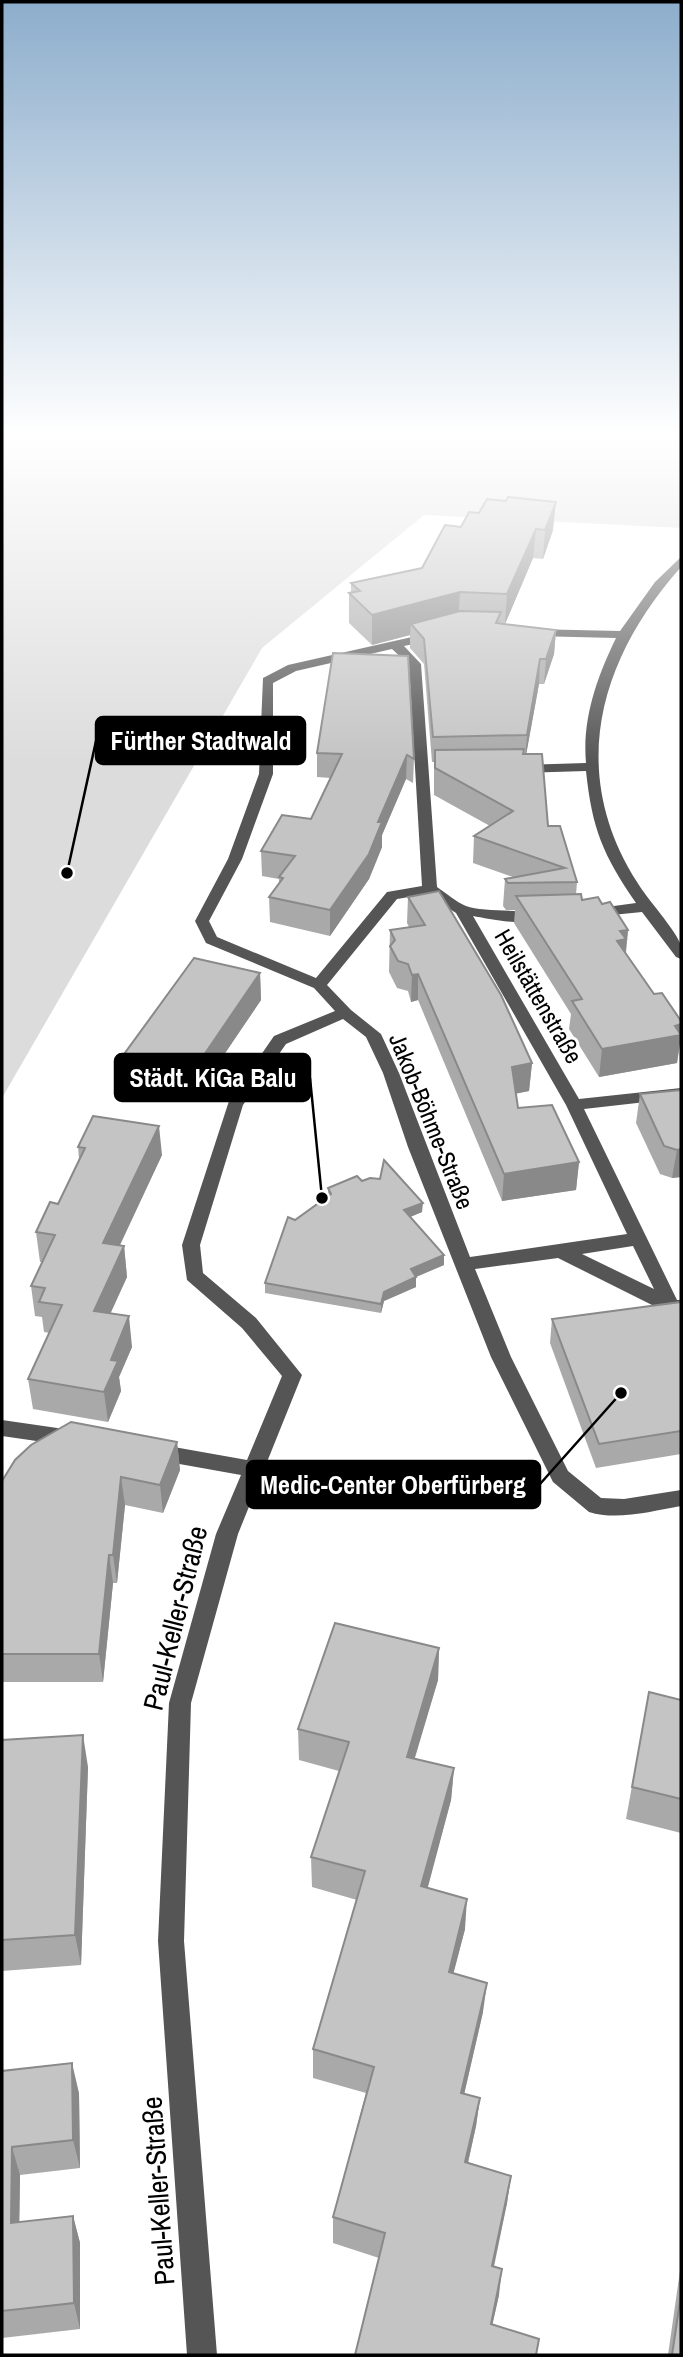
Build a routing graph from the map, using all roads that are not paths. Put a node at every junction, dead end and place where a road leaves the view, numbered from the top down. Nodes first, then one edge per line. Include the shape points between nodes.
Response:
1 (681, 560) edge
2 (513, 631) edge
3 (447, 632) edge
4 (622, 635) junction
5 (396, 646) junction
6 (591, 767) junction
7 (501, 770) edge
8 (430, 889) junction
9 (644, 906) junction
10 (462, 910) junction
11 (579, 914) edge
12 (553, 918) edge
13 (681, 954) edge
14 (319, 985) junction
15 (345, 1013) junction
16 (681, 1093) edge
17 (575, 1105) junction
18 (638, 1239) junction
19 (560, 1251) junction
20 (463, 1264) junction
21 (676, 1307) edge
22 (2, 1428) edge
23 (92, 1441) edge
24 (133, 1448) edge
25 (254, 1469) junction
26 (681, 1498) edge
27 (202, 2355) edge

1 - 4 street
2 - 4 street
3 - 5 street, Jakob-Böhme-Straße
4 - 6 street via 598,694
5 - 8 street via 415,664 431,769 424,818
5 - 14 street, Jakob-Böhme-Straße via 292,668 267,681 266,774 235,859 202,921 211,940
6 - 7 street
6 - 9 street via 600,822
8 - 10 street, Heilstättenstraße
8 - 14 street via 392,895
9 - 11 street
9 - 13 street
10 - 12 street, Heilstättenstraße
10 - 17 street, Heilstättenstraße
14 - 15 street, Jakob-Böhme-Straße
15 - 20 street, Jakob-Böhme-Straße via 373,1034
15 - 25 street, Paul-Keller-Straße via 280,1040 235,1105 191,1245 194,1275 248,1323 292,1374
16 - 17 street
17 - 18 street, Heilstättenstraße
18 - 19 street
18 - 21 street, Heilstättenstraße
19 - 20 street
19 - 21 street
20 - 26 street, Jakob-Böhme-Straße via 501,1357 560,1476 596,1506 624,1507
22 - 23 street
24 - 25 street
25 - 27 street, Paul-Keller-Straße via 227,1534 180,1703 171,1941

